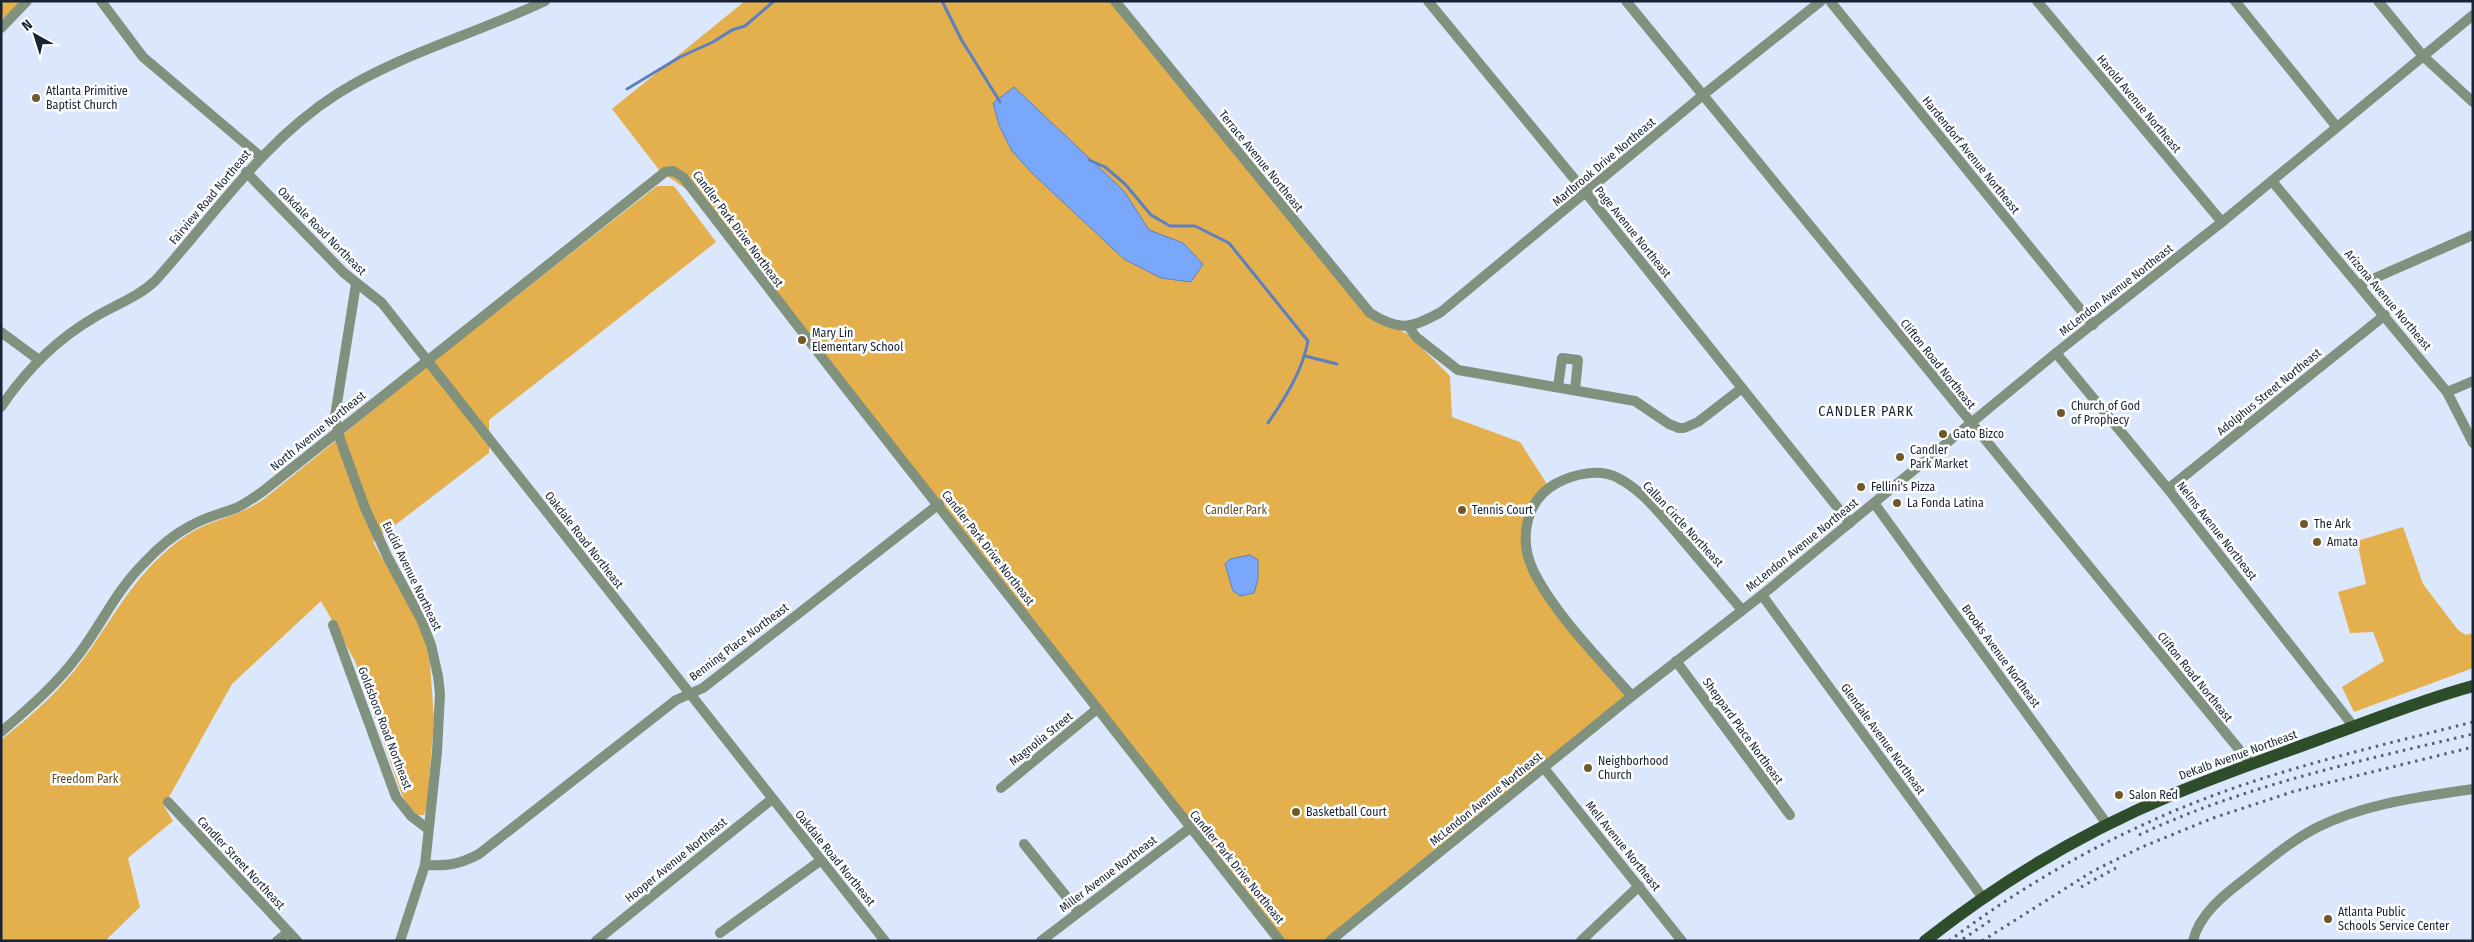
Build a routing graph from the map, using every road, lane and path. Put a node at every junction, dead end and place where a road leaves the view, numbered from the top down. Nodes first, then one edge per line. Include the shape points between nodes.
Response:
1 (27, 1) edge
2 (101, 1) edge
3 (545, 1) edge
4 (1116, 1) edge
5 (1626, 1) edge
6 (1821, 1) edge
7 (1830, 1) edge
8 (2037, 1) edge
9 (2235, 1) edge
10 (2378, 1) edge
11 (1430, 2) edge
12 (2473, 15) edge
13 (1, 28) edge
14 (2423, 56) junction
15 (1703, 95) junction
16 (2473, 102) edge
17 (2336, 126) junction
18 (260, 157) junction
19 (246, 172) junction
20 (676, 172) joint
21 (2272, 180) junction
22 (1586, 193) junction
23 (2222, 222) junction
24 (2473, 235) edge
25 (356, 284) junction
26 (2359, 285) junction
27 (2386, 315) junction
28 (2092, 325) junction
29 (1409, 327) junction
30 (1, 332) edge
31 (2056, 353) junction
32 (39, 360) junction
33 (426, 362) junction
34 (2473, 381) edge
35 (1558, 387) junction
36 (1742, 388) junction
37 (1575, 390) junction
38 (2448, 392) junction
39 (1, 407) edge
40 (1970, 423) junction
41 (338, 431) junction
42 (2473, 444) edge
43 (2168, 489) junction
44 (1874, 503) junction
45 (939, 504) junction
46 (1850, 523) junction
47 (1762, 595) junction
48 (1742, 610) junction
49 (333, 625) dead end
50 (1676, 661) junction
51 (2473, 686) edge
52 (690, 694) junction
53 (1632, 696) junction
54 (1098, 709) junction
55 (2354, 727) junction
56 (1, 732) edge
57 (2251, 764) junction
58 (1544, 768) junction
59 (1001, 788) dead end
60 (2473, 788) edge
61 (772, 799) junction
62 (168, 802) dead end
63 (1790, 815) dead end
64 (2108, 824) junction
65 (1190, 828) junction
66 (428, 829) junction
67 (1024, 844) dead end
68 (820, 861) junction
69 (425, 865) junction
70 (1638, 886) junction
71 (1983, 898) junction
72 (1078, 911) junction
73 (288, 932) junction
74 (720, 933) dead end
75 (276, 941) edge
76 (296, 941) edge
77 (400, 941) edge
78 (596, 941) edge
79 (885, 941) edge
80 (1041, 941) edge
81 (1280, 941) edge
82 (1330, 941) edge
83 (1581, 941) edge
84 (1682, 941) edge
85 (1924, 941) edge
86 (2194, 941) edge

1 - 13 street
2 - 18 street via 143,56
3 - 18 street, Fairview Road Northeast via 426,49 354,84 304,119
4 - 29 street, Terrace Avenue Northeast via 1370,313 1382,320
5 - 15 street, Clifton Road Northeast
6 - 15 street, Marlbrook Drive Northeast
7 - 28 street, Hardendorf Avenue Northeast
8 - 23 street, Harold Avenue Northeast
9 - 17 street
10 - 14 street
11 - 22 street, Page Avenue Northeast
12 - 14 street, McLendon Avenue Northeast
14 - 16 street
14 - 17 street, McLendon Avenue Northeast
15 - 22 street, Marlbrook Drive Northeast
15 - 40 street, Clifton Road Northeast
17 - 21 street, McLendon Avenue Northeast
18 - 19 street, Fairview Road Northeast
19 - 25 street, Oakdale Road Northeast
19 - 32 street, Fairview Road Northeast via 148,288 84,324
20 - 33 street, North Avenue Northeast via 665,172
20 - 45 street, Candler Park Drive Northeast
21 - 23 street, McLendon Avenue Northeast
21 - 26 street, Arizona Avenue Northeast
22 - 29 street, Marlbrook Drive Northeast via 1441,312
22 - 36 street, Page Avenue Northeast
23 - 28 street, McLendon Avenue Northeast
24 - 26 street
25 - 33 street, Oakdale Road Northeast via 382,304
25 - 41 street, Euclid Avenue Northeast via 335,416
26 - 27 street, Arizona Avenue Northeast
27 - 38 street, Arizona Avenue Northeast
27 - 43 street, Adolphus Street Northeast
28 - 31 street, McLendon Avenue Northeast
29 - 35 street via 1416,337 1458,370
30 - 32 street
31 - 40 street, McLendon Avenue Northeast
31 - 43 street, Nelms Avenue Northeast
32 - 39 street, Fairview Road Northeast
33 - 41 street, North Avenue Northeast
33 - 52 street, Oakdale Road Northeast
34 - 38 street
35 - 37 street
35 - 37 street via 1562,358 1578,360
36 - 37 street via 1698,422 1684,428 1669,424 1635,401
36 - 46 street, Page Avenue Northeast
38 - 42 street, Arizona Avenue Northeast
40 - 44 street, McLendon Avenue Northeast
40 - 57 street, Clifton Road Northeast
41 - 56 street, North Avenue Northeast via 246,503 188,526 167,542 142,565 114,600 80,654 60,678
41 - 66 street, Euclid Avenue Northeast via 365,508 431,645 440,694 433,806
43 - 55 street, Nelms Avenue Northeast
44 - 46 street, McLendon Avenue Northeast
44 - 64 street, Brooks Avenue Northeast
45 - 52 street, Benning Place Northeast via 703,688
45 - 54 street, Candler Park Drive Northeast
46 - 47 street, McLendon Avenue Northeast
47 - 48 street, McLendon Avenue Northeast
47 - 71 street, Glendale Avenue Northeast
48 - 50 street, McLendon Avenue Northeast
48 - 53 street, Callan Circle Northeast via 1641,494 1618,478 1602,473 1582,474 1546,489 1534,502 1527,522 1525,545 1533,570 1547,594
49 - 66 street, Goldsboro Road Northeast via 396,796 411,816
50 - 53 street, McLendon Avenue Northeast
50 - 63 street, Sheppard Place Northeast
51 - 55 main road, DeKalb Avenue Northeast
52 - 61 street, Oakdale Road Northeast
52 - 69 street, Benning Place Northeast via 676,700 479,854 449,866
53 - 58 street, McLendon Avenue Northeast
54 - 59 street, Magnolia Street
54 - 65 street, Candler Park Drive Northeast
55 - 57 main road, DeKalb Avenue Northeast
57 - 64 main road, DeKalb Avenue Northeast via 2175,793
58 - 70 street, Mell Avenue Northeast
58 - 82 street, McLendon Avenue Northeast
60 - 86 street via 2389,802 2316,828 2283,849 2214,905 2195,932
61 - 68 street, Oakdale Road Northeast
61 - 78 street, Hooper Avenue Northeast
62 - 73 street, Candler Street Northeast
64 - 71 main road, DeKalb Avenue Northeast
65 - 72 street, Miller Avenue Northeast
65 - 81 street, Candler Park Drive Northeast
66 - 69 street, Euclid Avenue Northeast
67 - 72 street
68 - 74 street
68 - 79 street, Oakdale Road Northeast
69 - 77 street, Euclid Avenue Northeast
70 - 83 street
70 - 84 street, Mell Avenue Northeast
71 - 85 main road, DeKalb Avenue Northeast
72 - 80 street, Miller Avenue Northeast
73 - 75 street
73 - 76 street, Candler Street Northeast

